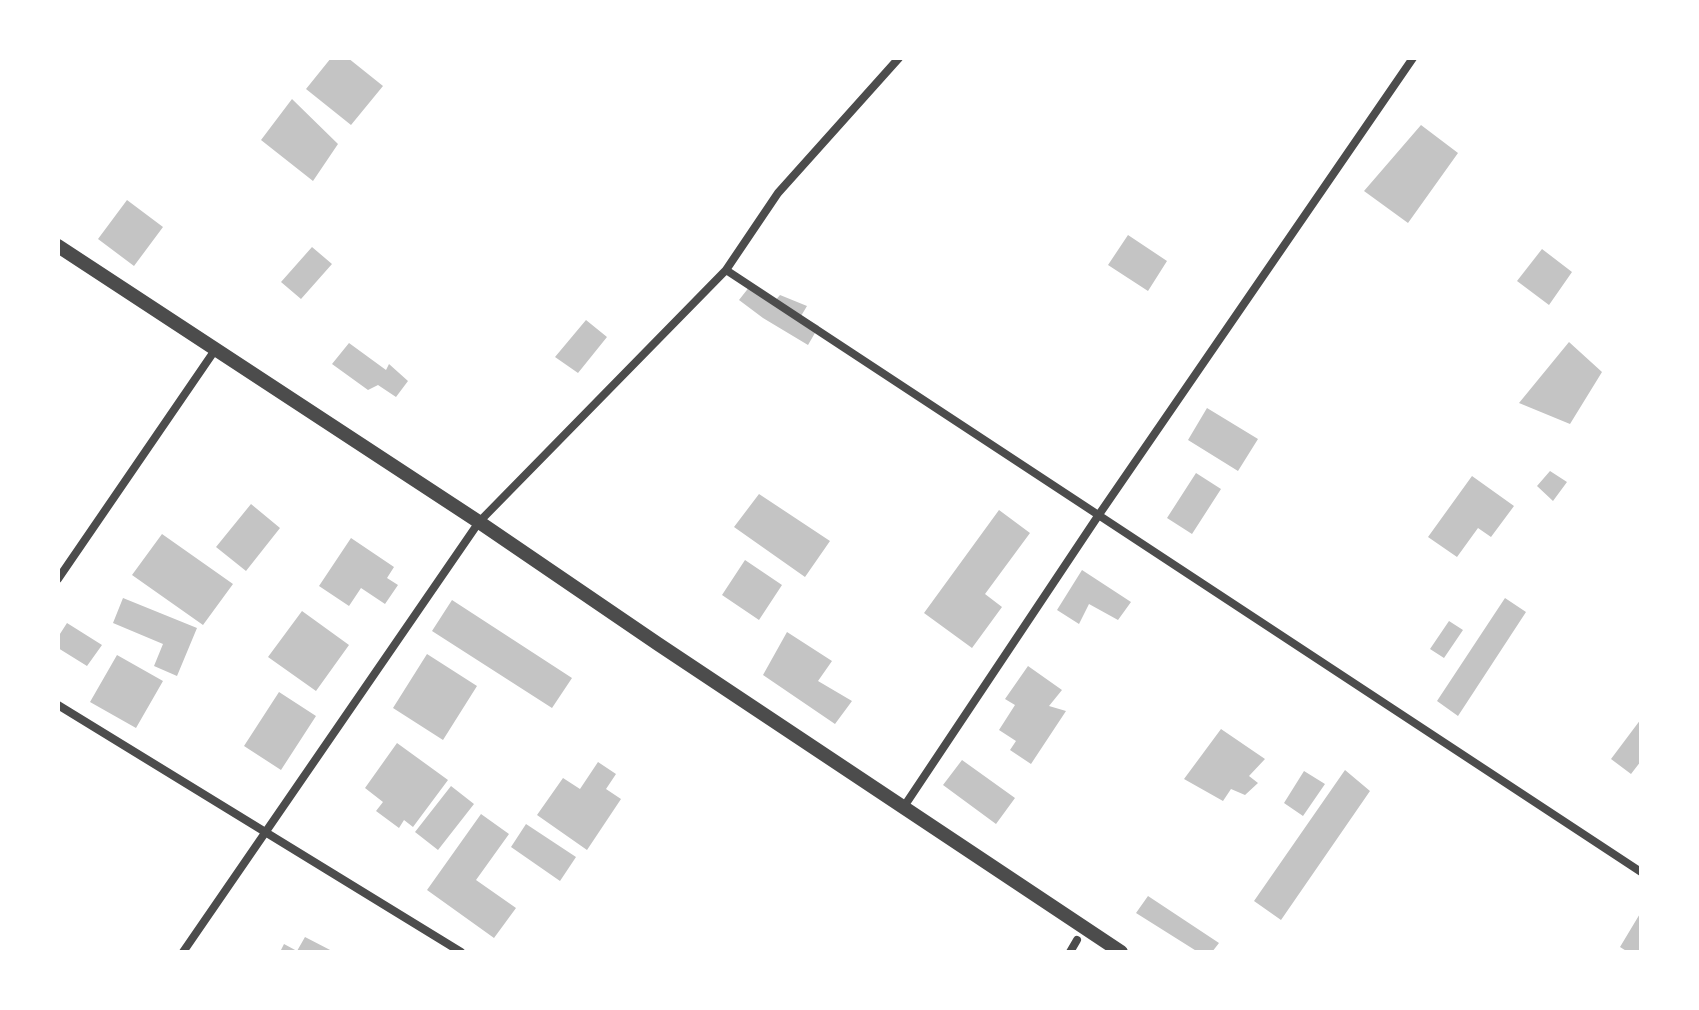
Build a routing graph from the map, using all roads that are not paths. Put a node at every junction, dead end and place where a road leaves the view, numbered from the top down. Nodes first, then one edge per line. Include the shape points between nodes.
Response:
1 (899, 58) edge
2 (1413, 58) edge
3 (58, 246) edge
4 (726, 270) junction
5 (215, 350) junction
6 (1098, 516) junction
7 (479, 522) junction
8 (58, 579) edge
9 (58, 705) edge
10 (903, 808) junction
11 (265, 833) junction
12 (1641, 872) edge
13 (1077, 940) dead end
14 (183, 952) edge
15 (461, 952) edge
16 (1070, 952) edge
17 (1121, 952) edge

1 - 4 street via 778,193
2 - 6 street
3 - 5 street
4 - 6 street
4 - 7 street
5 - 7 street
5 - 8 street
6 - 10 street
6 - 12 street
7 - 10 street
7 - 11 street
9 - 11 street
10 - 17 street
11 - 14 street
11 - 15 street
13 - 16 street

